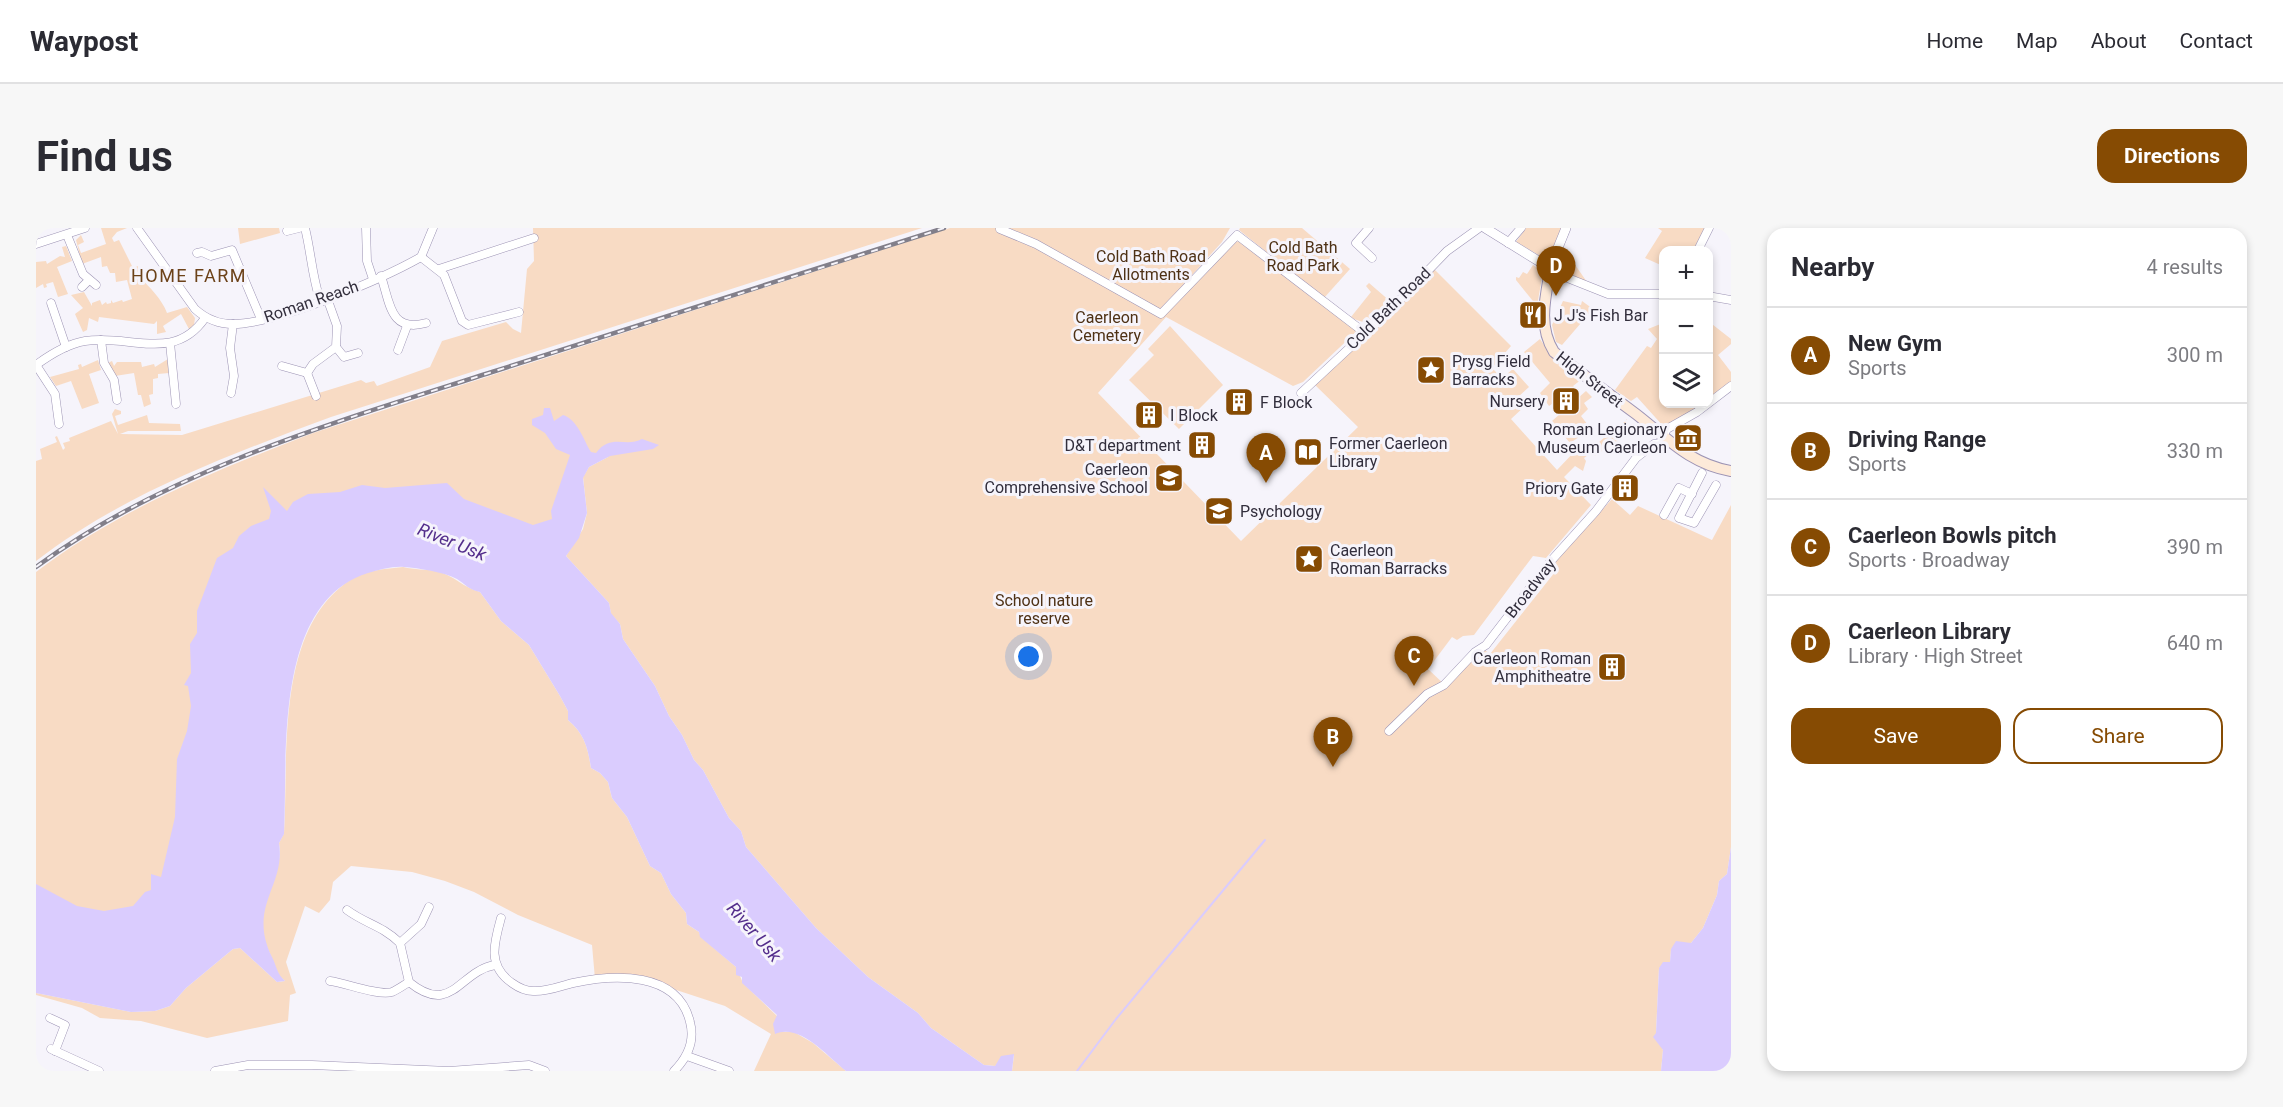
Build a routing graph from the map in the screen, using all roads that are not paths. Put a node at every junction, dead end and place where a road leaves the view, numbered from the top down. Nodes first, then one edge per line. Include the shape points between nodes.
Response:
1 (86, 228) edge
2 (138, 228) edge
3 (299, 228) edge
4 (305, 228) edge
5 (366, 228) edge
6 (433, 228) edge
7 (1369, 228) edge
8 (1479, 228) edge
9 (1485, 228) edge
10 (1521, 228) edge
11 (1566, 228) edge
12 (1709, 228) edge
13 (1000, 229) edge
14 (287, 231) dead end
15 (67, 234) junction
16 (534, 238) dead end
17 (1508, 243) junction
18 (36, 244) edge
19 (1700, 246) edge
20 (197, 253) dead end
21 (422, 257) junction
22 (1372, 258) dead end
23 (1550, 268) junction
24 (439, 269) junction
25 (377, 278) junction
26 (89, 280) junction
27 (96, 285) dead end
28 (82, 287) dead end
29 (1659, 294) edge
30 (1713, 298) edge
31 (323, 299) junction
32 (1731, 300) edge
33 (51, 303) dead end
34 (519, 312) dead end
35 (205, 318) junction
36 (261, 319) junction
37 (426, 323) dead end
38 (233, 324) junction
39 (407, 326) junction
40 (1365, 333) junction
41 (101, 340) junction
42 (170, 343) junction
43 (66, 347) junction
44 (336, 347) junction
45 (398, 350) dead end
46 (358, 353) dead end
47 (36, 365) edge
48 (282, 366) dead end
49 (307, 373) junction
50 (1731, 386) edge
51 (231, 393) dead end
52 (1301, 393) dead end
53 (316, 396) dead end
54 (117, 400) dead end
55 (176, 404) dead end
56 (59, 424) dead end
57 (1652, 428) junction
58 (1665, 440) junction
59 (1646, 449) junction
60 (1731, 471) edge
61 (1702, 473) dead end
62 (1716, 485) dead end
63 (1692, 495) junction
64 (1664, 515) dead end
65 (1389, 731) dead end
66 (429, 907) dead end
67 (347, 910) dead end
68 (501, 918) dead end
69 (423, 921) junction
70 (431, 926) dead end
71 (400, 943) junction
72 (495, 965) junction
73 (330, 981) dead end
74 (409, 982) junction
75 (50, 1018) dead end
76 (687, 1056) junction
77 (99, 1071) edge
78 (214, 1071) edge
79 (545, 1071) edge
80 (674, 1071) edge
81 (729, 1071) edge

1 - 15 street
2 - 35 street
3 - 14 street
4 - 31 street via 311,266
5 - 25 street via 367,261
6 - 21 street
7 - 22 street via 1356,243
8 - 40 street, Cold Bath Road via 1447,251
9 - 17 street
10 - 17 street
11 - 23 street
12 - 19 street
13 - 40 street via 1036,244 1161,314 1237,235
15 - 18 street
15 - 26 street
16 - 24 street
17 - 23 street
20 - 36 street via 211,256 232,250
21 - 24 street
21 - 25 street, Roman Reach
23 - 29 street via 1608,294
23 - 57 main road, High Street via 1544,318 1545,336 1551,346
24 - 34 street via 462,321 468,325
25 - 31 street, Roman Reach
25 - 39 street via 395,317
26 - 27 street
26 - 28 street
30 - 32 street
31 - 36 street, Roman Reach
31 - 44 street via 337,326
33 - 43 street
35 - 38 street, Roman Reach
35 - 42 street via 191,335
36 - 38 street, Roman Reach
37 - 39 street
38 - 51 street
39 - 45 street
40 - 52 street, Cold Bath Road
41 - 42 street
41 - 43 street
41 - 54 street via 104,363 114,380
42 - 55 street
43 - 47 street
44 - 46 street via 344,357
44 - 49 street via 313,363
47 - 56 street via 55,394
48 - 49 street
49 - 53 street
50 - 58 street via 1667,429
57 - 58 main road, High Street
57 - 59 street
58 - 59 street, Broadway
58 - 60 main road, High Street via 1716,468
59 - 65 street, Broadway via 1486,645
61 - 63 street
62 - 63 street via 1694,523 1679,518
63 - 64 street via 1679,488
66 - 69 street
67 - 71 street via 385,929
68 - 72 street via 494,945
69 - 70 street
69 - 71 street
71 - 74 street
72 - 74 street via 471,975 459,989 442,996 419,991
72 - 76 street via 509,981 532,991 595,979 635,978 661,985 676,995 687,1010 692,1031
73 - 74 street via 383,992
75 - 77 street via 65,1025 53,1050
76 - 80 street
76 - 81 street
78 - 79 street via 248,1065 449,1071 529,1065

